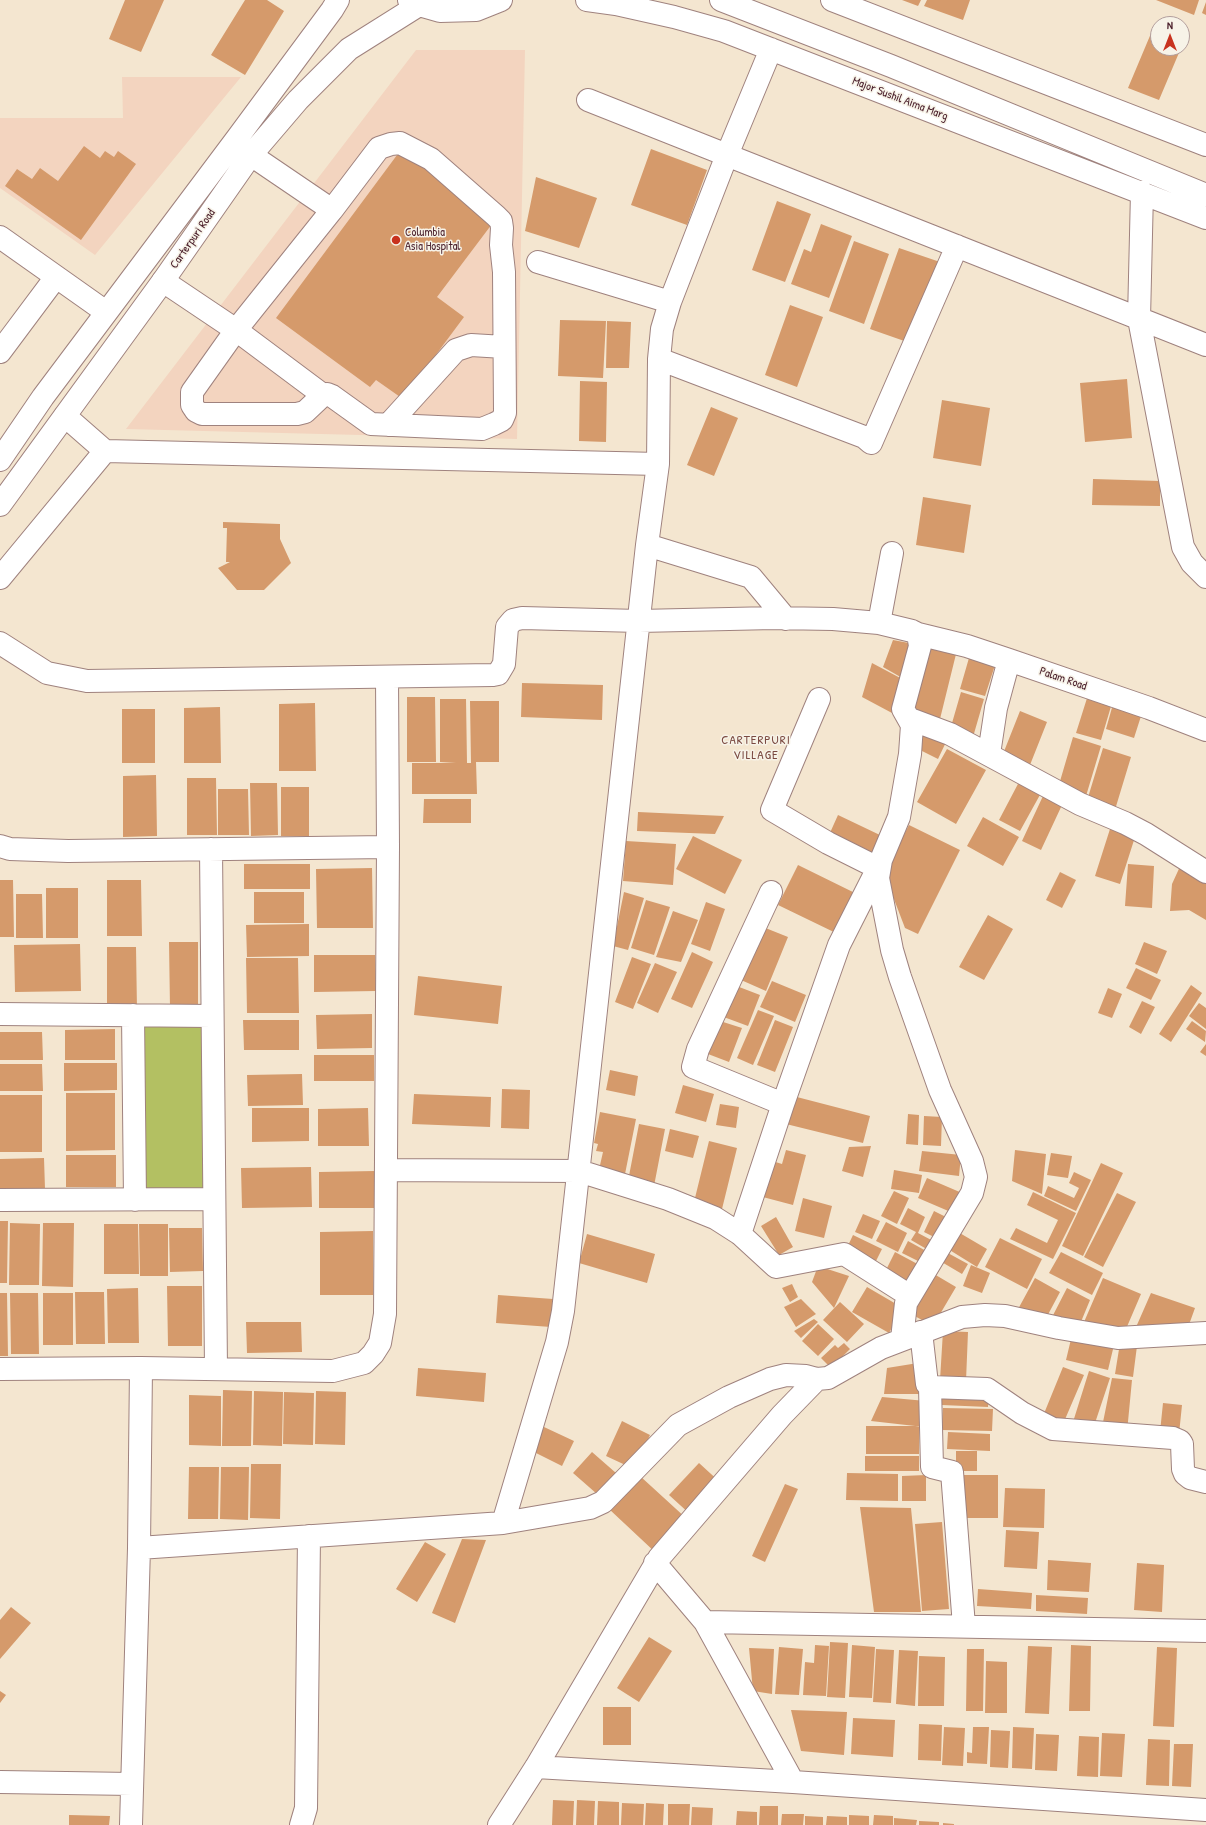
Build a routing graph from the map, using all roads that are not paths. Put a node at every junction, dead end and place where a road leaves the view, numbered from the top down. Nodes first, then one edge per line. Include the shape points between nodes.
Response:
1 (338, 0) edge
2 (500, 0) edge
3 (587, 0) edge
4 (721, 0) edge
5 (832, 0) edge
6 (414, 2) edge
7 (771, 49) junction
8 (588, 100) dead end
9 (1206, 145) edge
10 (251, 155) junction
11 (727, 155) junction
12 (1142, 192) junction
13 (1206, 195) edge
14 (332, 210) junction
15 (1206, 218) edge
16 (0, 238) edge
17 (957, 246) junction
18 (538, 262) dead end
19 (56, 277) junction
20 (163, 281) junction
21 (670, 302) junction
22 (106, 312) junction
23 (1139, 319) junction
24 (236, 330) junction
25 (1206, 345) edge
26 (504, 347) junction
27 (0, 352) edge
28 (659, 359) junction
29 (323, 395) junction
30 (65, 416) junction
31 (388, 425) junction
32 (105, 451) junction
33 (0, 460) edge
34 (658, 464) junction
35 (0, 505) edge
36 (647, 545) junction
37 (892, 553) dead end
38 (0, 578) edge
39 (1206, 578) edge
40 (786, 618) junction
41 (639, 621) junction
42 (879, 623) junction
43 (918, 634) junction
44 (0, 643) edge
45 (1009, 660) junction
46 (387, 677) junction
47 (819, 699) dead end
48 (910, 719) junction
49 (1206, 730) edge
50 (989, 754) junction
51 (0, 846) edge
52 (388, 847) junction
53 (211, 849) junction
54 (878, 868) junction
55 (1206, 872) edge
56 (771, 892) dead end
57 (0, 1014) edge
58 (133, 1015) junction
59 (212, 1016) junction
60 (783, 1104) junction
61 (386, 1170) junction
62 (579, 1171) junction
63 (214, 1199) junction
64 (0, 1200) edge
65 (135, 1200) junction
66 (740, 1234) junction
67 (910, 1296) junction
68 (1206, 1333) edge
69 (912, 1335) junction
70 (141, 1368) junction
71 (0, 1369) edge
72 (216, 1369) junction
73 (817, 1379) junction
74 (930, 1387) junction
75 (1206, 1482) edge
76 (503, 1523) junction
77 (309, 1536) junction
78 (139, 1548) junction
79 (655, 1563) junction
80 (705, 1622) junction
81 (964, 1626) junction
82 (1206, 1631) edge
83 (536, 1768) junction
84 (0, 1782) edge
85 (793, 1782) junction
86 (132, 1784) junction
87 (1206, 1810) edge
88 (131, 1825) edge
89 (301, 1825) edge
90 (499, 1825) edge

1 - 22 street, Carterpuri Road
2 - 6 street via 476,10 440,11
3 - 7 street, Major Sushil Aima Marg via 674,17 724,31
4 - 13 street via 891,66
5 - 9 street
6 - 10 street, Carterpuri Road via 349,49 298,100
7 - 11 street
7 - 12 street, Major Sushil Aima Marg
8 - 11 street
10 - 14 street
10 - 20 street, Carterpuri Road
11 - 17 street
11 - 21 street
12 - 15 street, Major Sushil Aima Marg
12 - 23 street
14 - 24 street
14 - 26 street via 379,148 400,143 431,159 476,196 501,221
16 - 19 street
17 - 23 street
17 - 28 street via 871,443 864,437
18 - 21 street
19 - 22 street
19 - 27 street
20 - 24 street
20 - 30 street, Carterpuri Road
21 - 28 street via 662,329
22 - 33 street, Carterpuri Road
23 - 25 street
23 - 39 street via 1183,547 1192,563
24 - 29 street
24 - 29 street via 192,392 192,405 196,411 202,414 297,414 310,408
26 - 31 street via 471,345 456,350
26 - 31 street via 505,413 502,420 482,429
28 - 34 street
29 - 31 street via 332,396 371,424
30 - 32 street
30 - 35 street, Carterpuri Road
32 - 34 street
32 - 38 street
34 - 36 street
36 - 40 street via 751,577
36 - 41 street
37 - 42 street
40 - 41 street, Palam Road
40 - 42 street, Palam Road
41 - 46 street, Palam Road via 522,618 513,620 507,627 504,664 498,674
41 - 62 street
42 - 43 street, Palam Road via 912,630
43 - 45 street, Palam Road
43 - 48 street via 920,646 903,709
44 - 46 street via 47,673 87,681
45 - 49 street, Palam Road
45 - 50 street via 996,708
46 - 52 street
47 - 54 street via 772,810 828,843
48 - 50 street via 950,734
48 - 54 street via 913,733 899,817
50 - 55 street via 1080,804 1146,834
51 - 53 street via 10,849 68,851
52 - 53 street
52 - 61 street
53 - 59 street
54 - 60 street via 839,945
54 - 67 street via 892,950 900,977 940,1090 972,1161 976,1177 972,1193
56 - 60 street via 698,1048 693,1067
57 - 58 street
58 - 59 street
58 - 65 street
59 - 63 street
60 - 66 street
61 - 62 street
61 - 72 street via 385,1314 380,1343 373,1354 364,1363 333,1371
62 - 66 street via 668,1199 715,1218
62 - 76 street via 560,1329
63 - 65 street
63 - 72 street
64 - 65 street
66 - 67 street via 776,1267 844,1254
67 - 69 street via 906,1303
68 - 69 street via 1118,1338 985,1314 962,1317
69 - 73 street via 881,1348 828,1378
69 - 74 street
70 - 71 street
70 - 72 street
70 - 78 street
73 - 76 street via 794,1375 770,1379 729,1397 687,1420 670,1433 602,1502 596,1505 573,1512
73 - 79 street via 782,1414
74 - 75 street via 987,1389 1022,1413 1053,1428 1180,1440 1185,1474
74 - 81 street via 932,1467 952,1472
76 - 77 street
77 - 78 street
77 - 89 street via 306,1808
78 - 86 street
79 - 80 street
79 - 83 street
80 - 81 street
80 - 85 street
81 - 82 street
83 - 85 street
83 - 90 street
84 - 86 street
85 - 87 street
86 - 88 street

